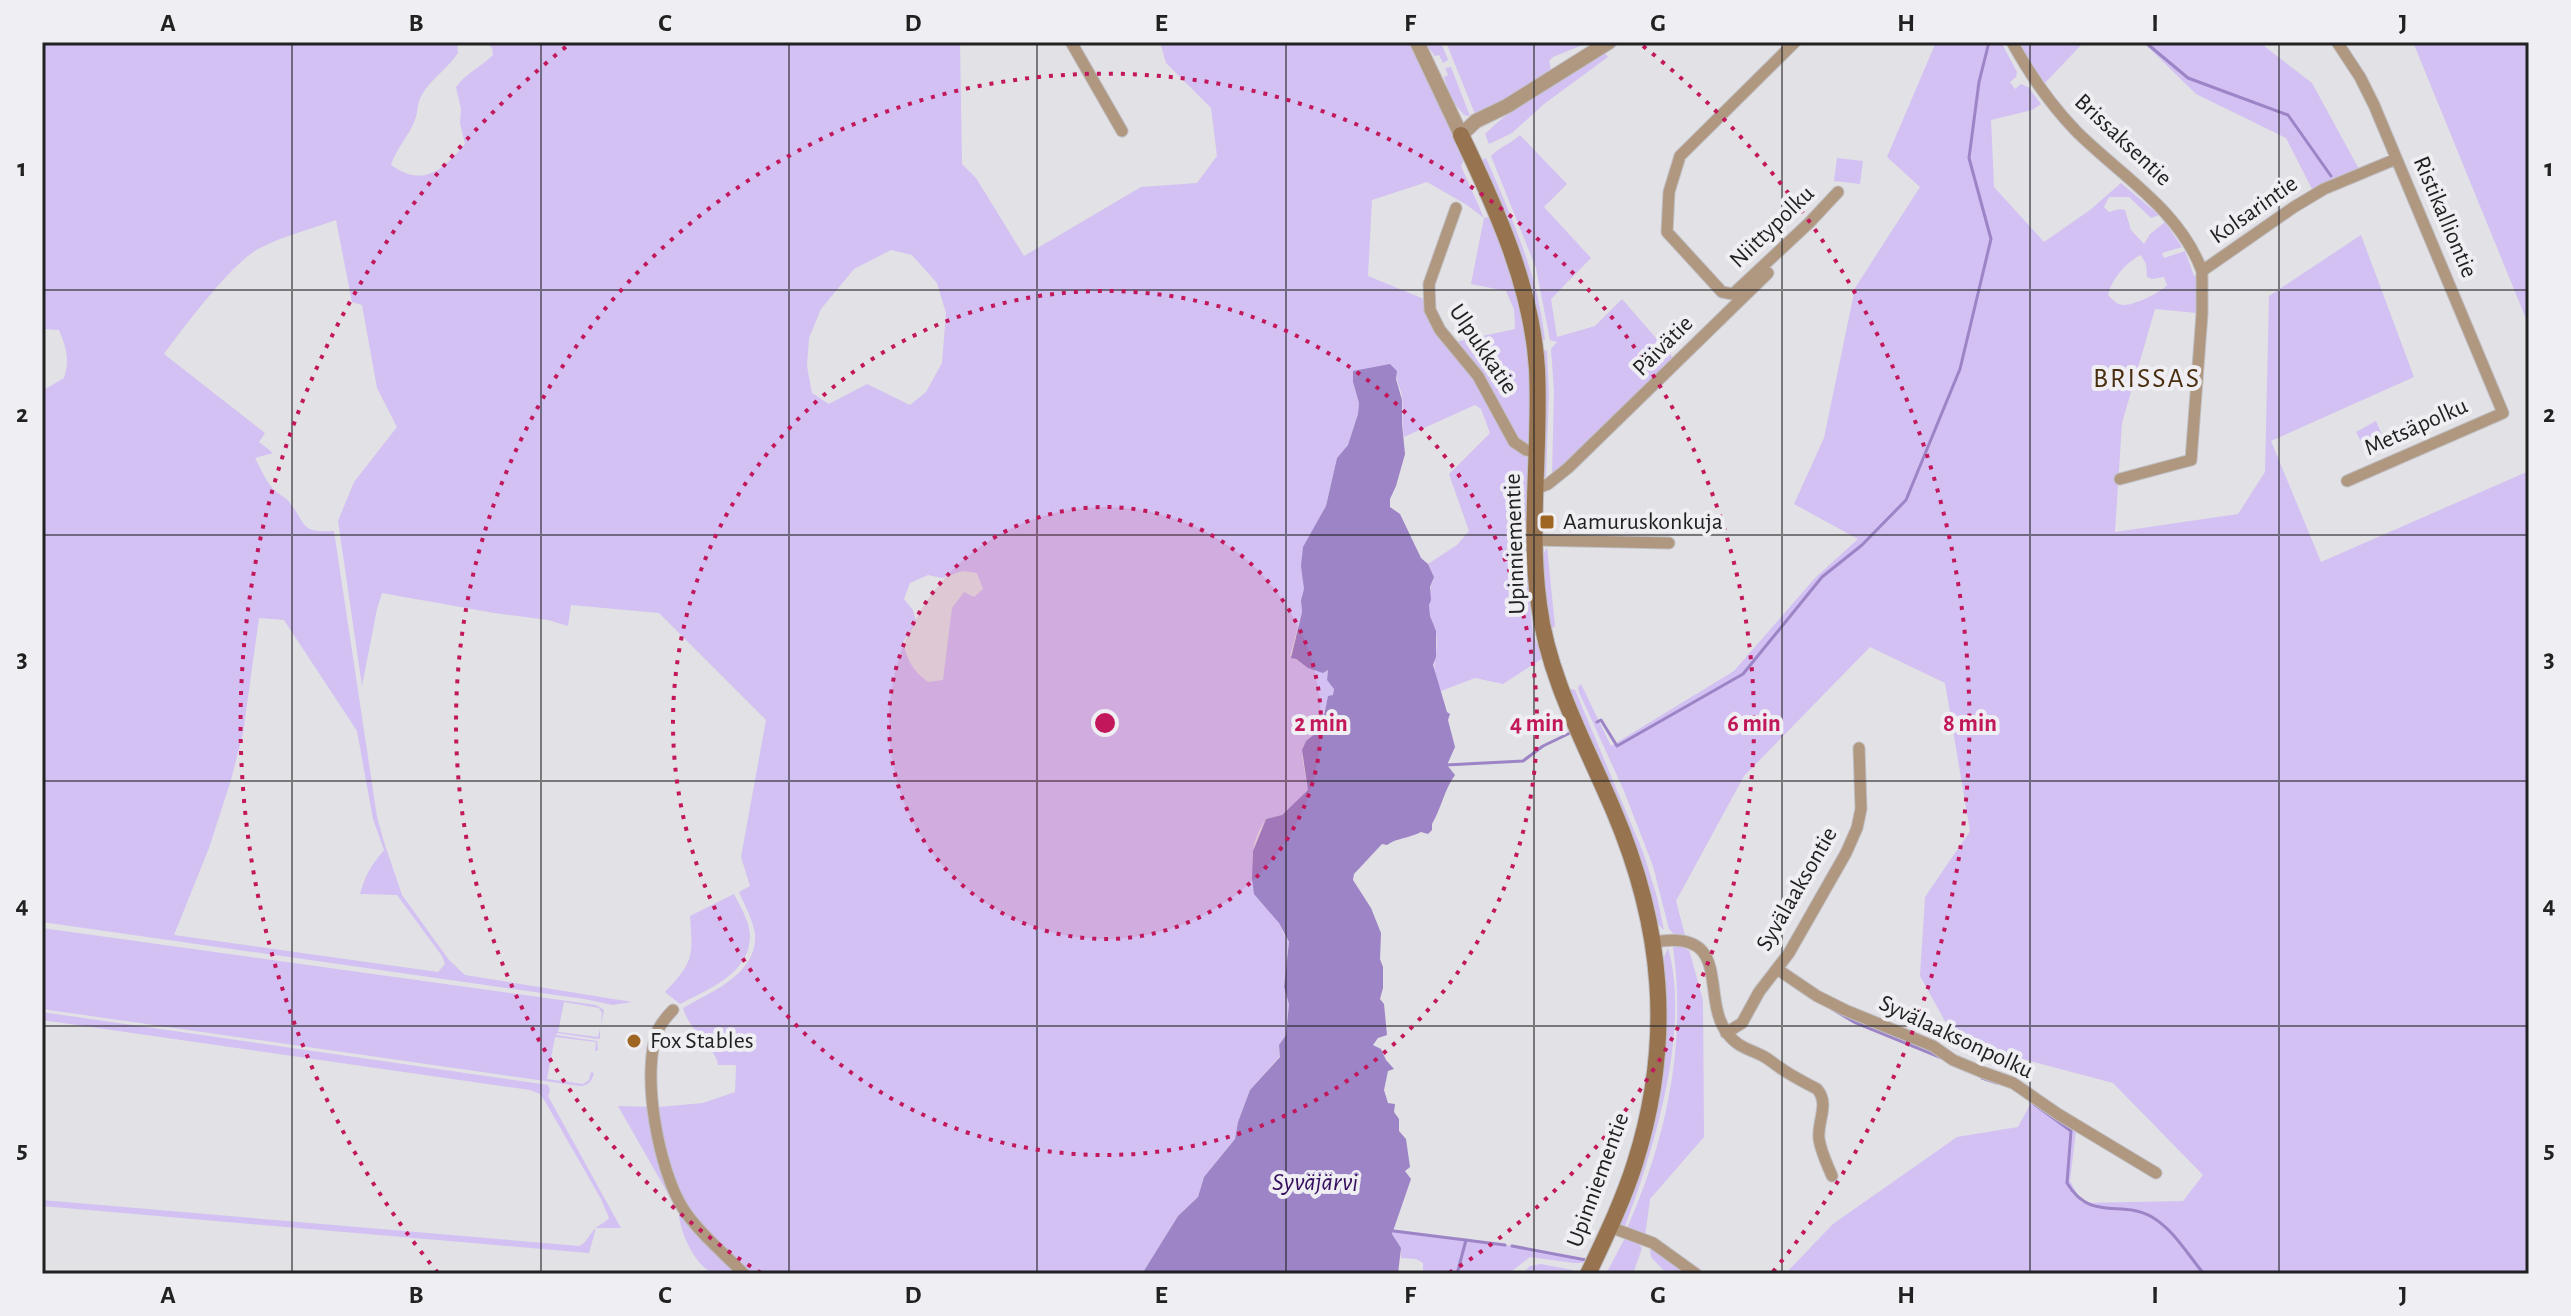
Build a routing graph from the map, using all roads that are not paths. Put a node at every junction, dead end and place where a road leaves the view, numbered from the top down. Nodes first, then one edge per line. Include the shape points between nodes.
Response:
1 (1071, 42) edge
2 (1417, 42) edge
3 (1609, 42) edge
4 (1795, 42) edge
5 (2012, 42) edge
6 (2337, 42) edge
7 (1122, 131) dead end
8 (1461, 135) junction
9 (2396, 159) junction
10 (1838, 192) dead end
11 (1456, 208) dead end
12 (1809, 223) junction
13 (2202, 271) junction
14 (2503, 413) joint
15 (1537, 452) junction
16 (2120, 479) dead end
17 (2347, 481) dead end
18 (1535, 489) junction
19 (1534, 540) junction
20 (1669, 543) dead end
21 (1859, 748) dead end
22 (1654, 942) junction
23 (1777, 969) junction
24 (673, 1010) dead end
25 (1726, 1033) junction
26 (2156, 1173) dead end
27 (1832, 1176) dead end
28 (1610, 1227) junction
29 (744, 1274) edge
30 (1588, 1274) edge
31 (1696, 1274) edge

1 - 7 street
2 - 8 street, Upinniementie
3 - 8 street via 1507,106 1480,131
4 - 12 street, Niittypolku via 1680,156 1669,192 1667,228 1671,239 1729,294 1742,288
5 - 13 street, Brissaksentie via 2062,116 2170,217
6 - 9 street, Ristikalliontie via 2360,77
8 - 15 main road, Upinniementie via 1495,208 1525,295 1537,367
9 - 13 street, Kolsarintie via 2324,189
9 - 14 street, Ristikalliontie
10 - 12 street, Niittypolku
11 - 15 street, Ulpukkatie via 1429,284 1430,310 1478,376 1514,442
12 - 18 street, Päivätie via 1810,233 1656,384 1557,478
13 - 16 street, Kolsarintie via 2191,460
14 - 17 street, Metsäpolku
15 - 18 main road, Upinniementie
18 - 19 main road, Upinniementie
19 - 20 street
19 - 22 main road, Upinniementie via 1538,605 1551,660 1624,836
21 - 23 street, Syvälaaksontie via 1857,828
22 - 25 street via 1677,938 1700,950 1711,968
22 - 28 main road, Upinniementie via 1660,999 1655,1074 1635,1163
23 - 25 street, Syvälaaksontie via 1742,1023
23 - 26 street, Syvälaaksonpolku via 1845,1010 2013,1083
24 - 29 street via 657,1031 650,1067 665,1167 685,1211
25 - 27 street via 1822,1095 1819,1139
28 - 30 main road, Upinniementie
28 - 31 street via 1653,1243

